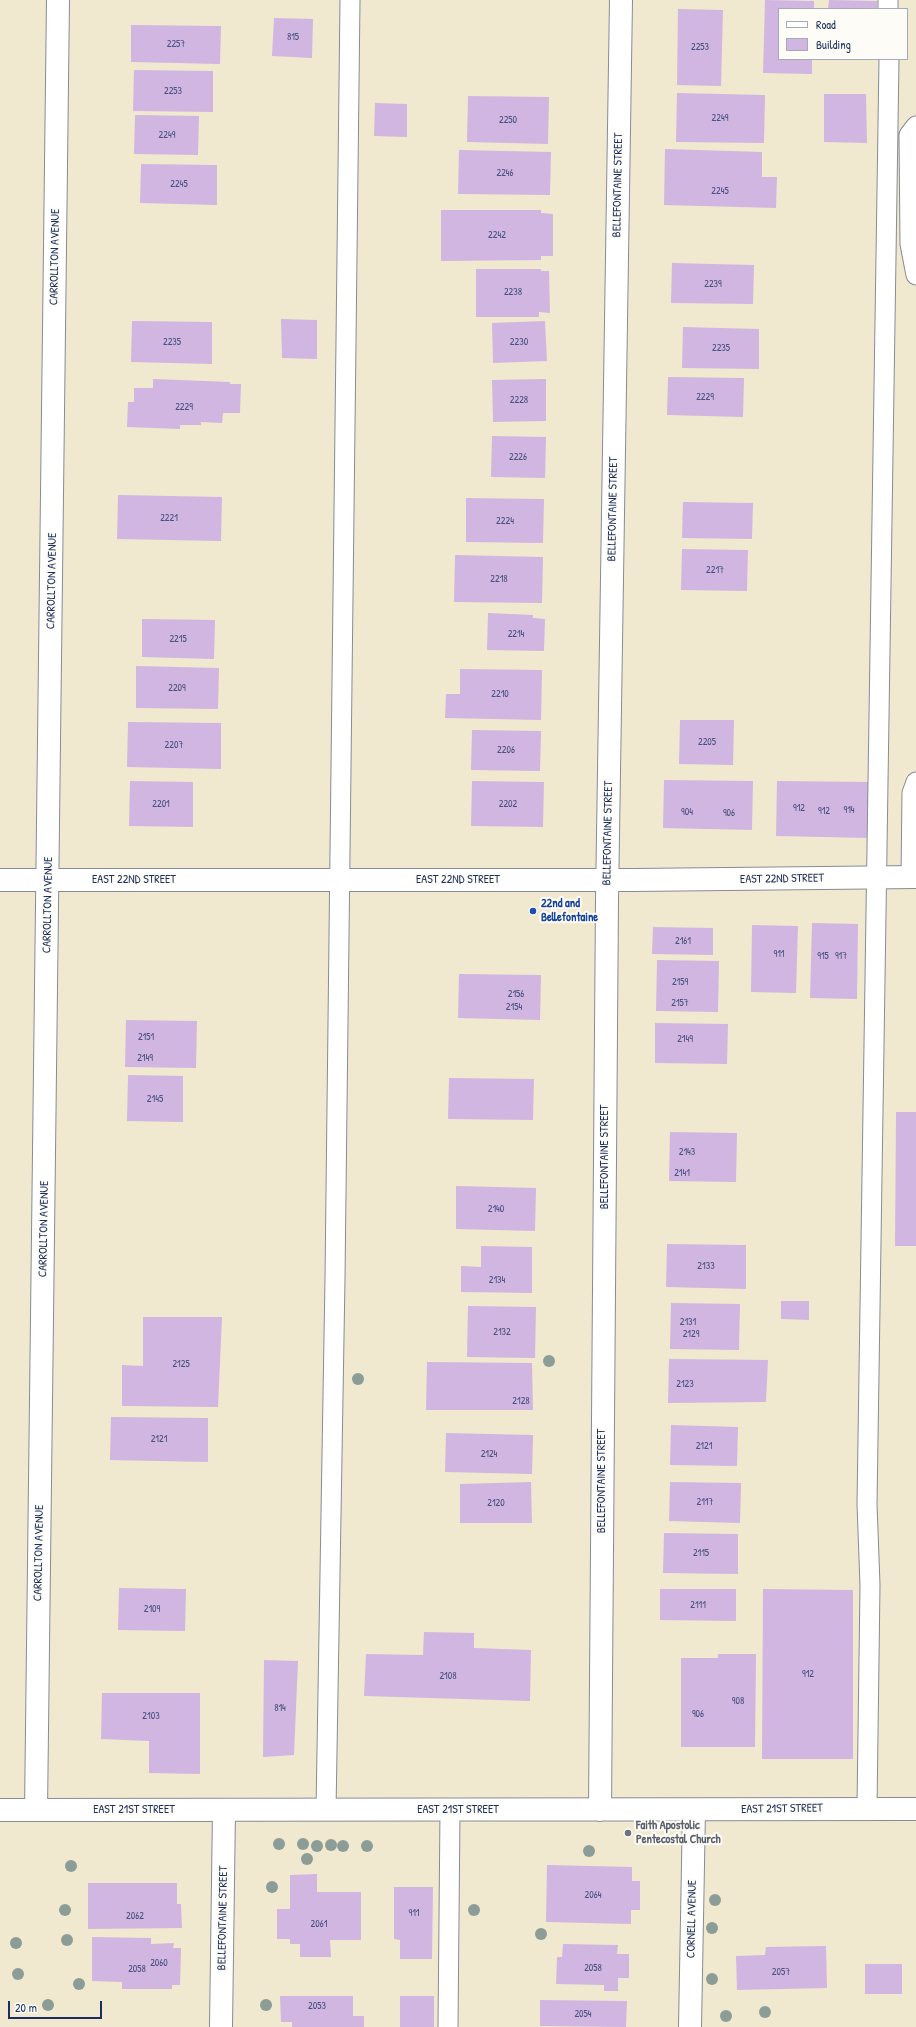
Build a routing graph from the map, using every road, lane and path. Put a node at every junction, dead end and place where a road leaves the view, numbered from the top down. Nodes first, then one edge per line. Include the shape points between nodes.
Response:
1 (58, 0) edge
2 (350, 0) edge
3 (621, 0) edge
4 (889, 60) edge
5 (916, 126) edge
6 (916, 275) edge
7 (916, 782) edge
8 (914, 877) edge
9 (876, 878) junction
10 (0, 880) edge
11 (48, 880) junction
12 (339, 880) junction
13 (607, 880) junction
14 (867, 1808) junction
15 (916, 1809) edge
16 (0, 1810) edge
17 (36, 1810) junction
18 (224, 1810) junction
19 (326, 1810) junction
20 (450, 1810) junction
21 (600, 1810) junction
22 (694, 1810) junction
23 (221, 2027) edge
24 (448, 2027) edge
25 (690, 2027) edge

1 - 11 street, CARROLLTON AVENUE
2 - 12 lane
3 - 13 street, BELLEFONTAINE STREET
4 - 9 lane
5 - 6 lane via 910,135 910,244
7 - 8 lane via 912,793
8 - 9 street, EAST 22ND STREET
9 - 13 street, EAST 22ND STREET
9 - 14 lane via 867,1504 870,1585
10 - 11 street, EAST 22ND STREET
11 - 12 street, EAST 22ND STREET
11 - 17 street, CARROLLTON AVENUE
12 - 13 street, EAST 22ND STREET
12 - 19 lane
13 - 21 street, BELLEFONTAINE STREET
14 - 15 street, EAST 21ST STREET
14 - 22 street, EAST 21ST STREET
16 - 17 street, EAST 21ST STREET
17 - 18 street, EAST 21ST STREET
18 - 19 street, EAST 21ST STREET
18 - 23 street, BELLEFONTAINE STREET
19 - 20 street, EAST 21ST STREET
20 - 21 street, EAST 21ST STREET
20 - 24 lane
21 - 22 street, EAST 21ST STREET
22 - 25 street, CORNELL AVENUE

